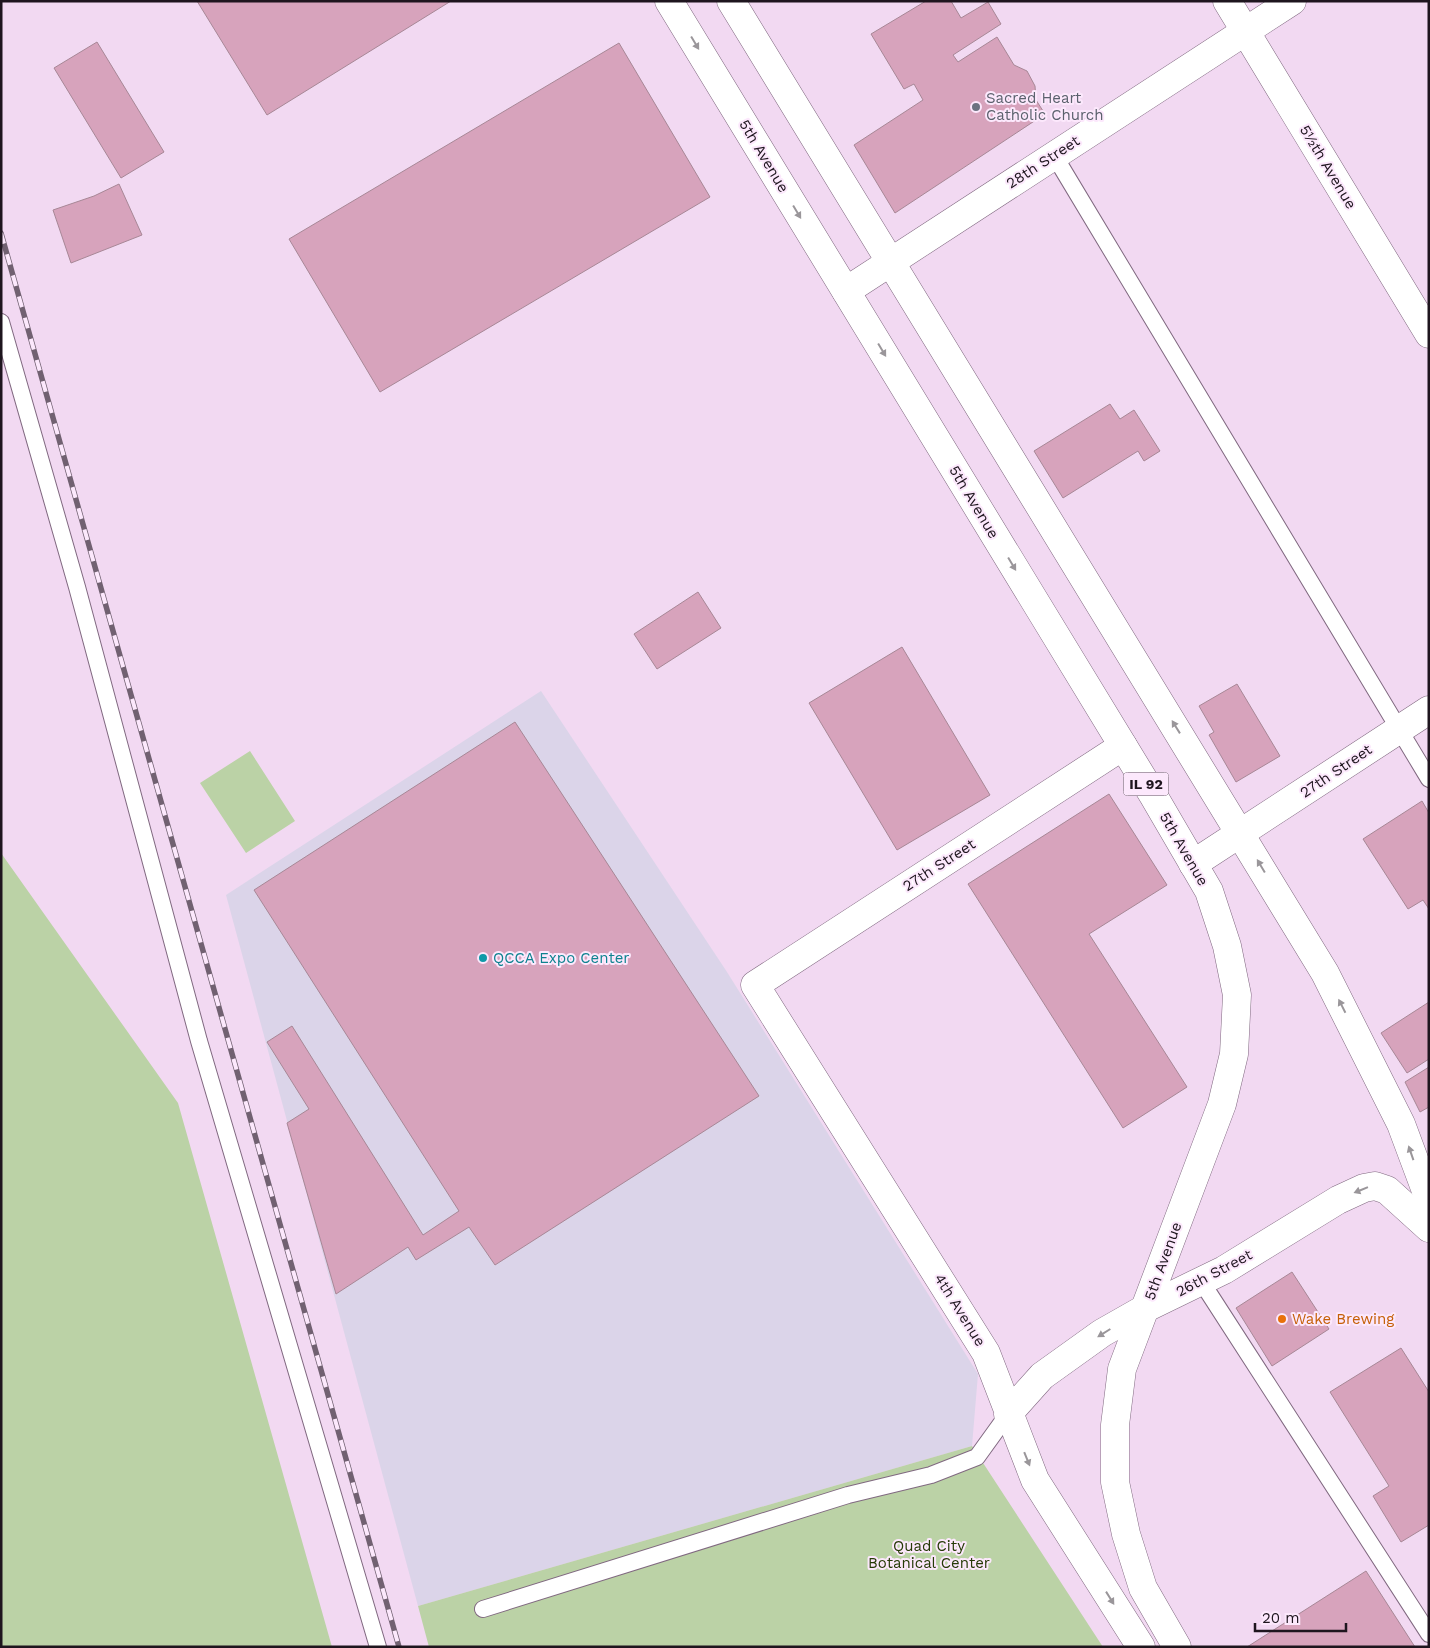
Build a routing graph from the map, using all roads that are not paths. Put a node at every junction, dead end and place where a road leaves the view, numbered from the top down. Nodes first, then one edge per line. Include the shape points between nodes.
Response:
1 (669, 1) edge
2 (731, 1) edge
3 (1227, 1) edge
4 (1292, 1) edge
5 (1245, 31) junction
6 (1054, 155) junction
7 (890, 263) junction
8 (846, 291) junction
9 (1, 322) edge
10 (1429, 334) edge
11 (1429, 710) edge
12 (1398, 729) junction
13 (1123, 746) junction
14 (1429, 779) edge
15 (1242, 833) junction
16 (1193, 864) junction
17 (755, 985) joint
18 (1429, 1199) edge
19 (1429, 1228) edge
20 (1201, 1281) junction
21 (1146, 1308) junction
22 (1008, 1414) junction
23 (483, 1609) dead end
24 (1429, 1634) edge
25 (378, 1647) edge
26 (1141, 1647) edge
27 (1177, 1647) edge

1 -> 8 main road, 5th Avenue / IL 92
2 - 7 main road
3 - 5 main road, 5½th Avenue
4 - 5 main road, 28th Street
5 - 6 main road, 28th Street
5 - 10 main road, 5½th Avenue
6 - 7 main road, 28th Street
6 - 12 lane
7 - 8 main road, 28th Street
15 -> 7 main road
8 -> 13 main road, 5th Avenue / IL 92
9 - 25 lane via 77,587 199,1040
11 - 12 main road, 27th Street
12 - 14 lane
12 - 15 main road, 27th Street
13 - 16 main road, 5th Avenue / IL 92
13 - 17 main road, 27th Street
15 - 16 main road, 27th Street
18 -> 15 main road via 1400,1124 1325,973
16 - 21 main road, 5th Avenue / IL 92 via 1209,891 1228,946 1237,995 1234,1054 1222,1104
17 - 22 main road, 4th Avenue via 986,1353
19 -> 20 main road, 26th Street via 1387,1190 1375,1186 1364,1188
20 - 21 main road, 26th Street
20 - 24 lane
21 -> 22 main road, 26th Street via 1102,1333 1042,1376
21 - 27 main road, 5th Avenue / IL 92 via 1122,1369 1115,1425 1115,1482 1126,1534 1143,1588
22 - 23 lane via 977,1457 932,1475 848,1495
22 -> 26 main road, 4th Avenue via 1035,1480

